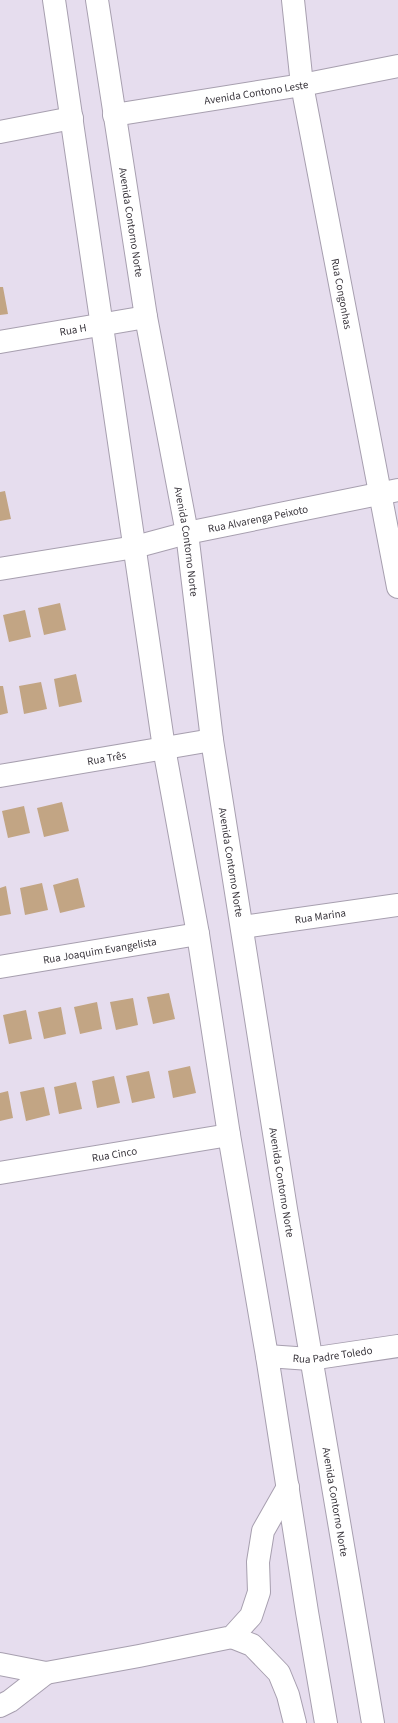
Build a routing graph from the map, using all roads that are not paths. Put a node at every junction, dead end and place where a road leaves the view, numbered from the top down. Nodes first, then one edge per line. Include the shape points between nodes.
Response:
1 (54, 0) edge
2 (97, 0) edge
3 (293, 0) edge
4 (398, 66) edge
5 (302, 85) junction
6 (114, 115) junction
7 (72, 118) junction
8 (0, 132) edge
9 (146, 317) junction
10 (103, 324) junction
11 (0, 342) edge
12 (390, 492) edge
13 (187, 533) junction
14 (135, 547) junction
15 (0, 569) edge
16 (398, 586) edge
17 (212, 740) junction
18 (164, 748) junction
19 (0, 776) edge
20 (398, 905) edge
21 (242, 927) junction
22 (198, 934) junction
23 (0, 967) edge
24 (229, 1135) junction
25 (0, 1173) edge
26 (398, 1346) edge
27 (268, 1356) junction
28 (310, 1359) junction
29 (288, 1487) junction
30 (232, 1637) junction
31 (0, 1664) edge
32 (46, 1673) junction
33 (0, 1706) edge
34 (295, 1723) edge
35 (326, 1723) edge
36 (373, 1723) edge

1 - 7 street
2 - 6 street, Avenida Contorno Norte
3 - 5 street, Rua Congonhas
4 - 5 street, Avenida Contono Leste
5 - 6 street, Avenida Contono Leste
5 - 12 street, Rua Congonhas
6 - 9 street, Avenida Contorno Norte
7 - 8 street
7 - 10 street
9 - 10 street, Rua H
9 - 13 street, Avenida Contorno Norte
10 - 11 street, Rua H
10 - 14 street
12 - 13 street, Rua Alvarenga Peixoto
12 - 16 street, Rua Congonhas
13 - 14 street, Rua Alvarenga Peixoto
13 - 17 street, Avenida Contorno Norte
14 - 15 street, Rua Alvarenga Peixoto
14 - 18 street
17 - 18 street, Rua Três
17 - 21 street, Avenida Contorno Norte
18 - 19 street, Rua Três
18 - 22 street
20 - 21 street, Rua Marina
21 - 28 street, Avenida Contorno Norte
22 - 23 street, Rua Joaquim Evangelista
22 - 24 street
24 - 25 street, Rua Cinco
24 - 27 street
26 - 28 street, Rua Padre Toledo
27 - 28 street, Rua Padre Toledo
27 - 29 street
28 - 36 street, Avenida Contorno Norte
29 - 30 street via 262,1531 258,1562 259,1592 251,1616
29 - 35 street
30 - 32 street
30 - 34 street via 252,1646 280,1673
31 - 32 street
32 - 33 street

